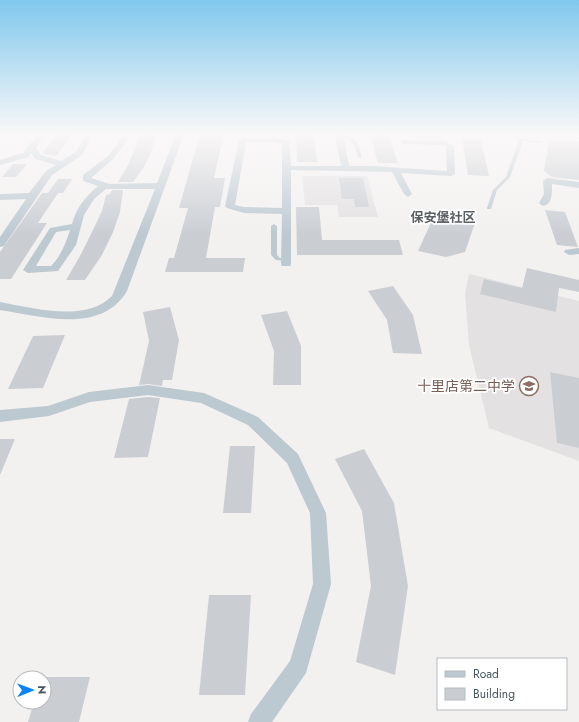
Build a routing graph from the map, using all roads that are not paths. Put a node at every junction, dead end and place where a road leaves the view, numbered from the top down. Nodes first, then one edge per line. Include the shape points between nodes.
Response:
1 (57, 168) edge
2 (99, 168) edge
3 (112, 168) dead end
4 (167, 168) edge
5 (238, 168) edge
6 (287, 168) joint
7 (345, 168) joint
8 (451, 168) edge
9 (512, 168) edge
10 (395, 170) junction
11 (579, 184) edge
12 (110, 186) junction
13 (160, 186) junction
14 (408, 194) dead end
15 (32, 196) junction
16 (0, 197) edge
17 (544, 203) dead end
18 (489, 208) dead end
19 (287, 210) junction
20 (76, 226) junction
21 (274, 226) dead end
22 (0, 244) edge
23 (286, 262) joint
24 (0, 306) edge
25 (0, 416) edge
26 (259, 722) edge

1 - 15 street via 49,173
2 - 12 street via 87,175 86,179
3 - 12 street via 106,173 104,181
4 - 13 street
5 - 19 street via 230,206 244,210
6 - 7 street
6 - 19 street
7 - 10 street
8 - 10 street via 451,174
9 - 18 lane via 508,178 495,190
10 - 14 street
11 - 17 street via 547,181 548,194
12 - 13 street
12 - 20 street via 91,197 79,215
13 - 24 street via 121,291 114,302 98,311 80,315
15 - 16 street
15 - 22 street
19 - 23 street
20 - 20 street via 71,245 58,266 54,269 28,270 53,230
21 - 23 lane via 274,255
25 - 26 street via 49,411 89,397 148,390 204,398 253,420 292,459 318,513 322,584 299,666

